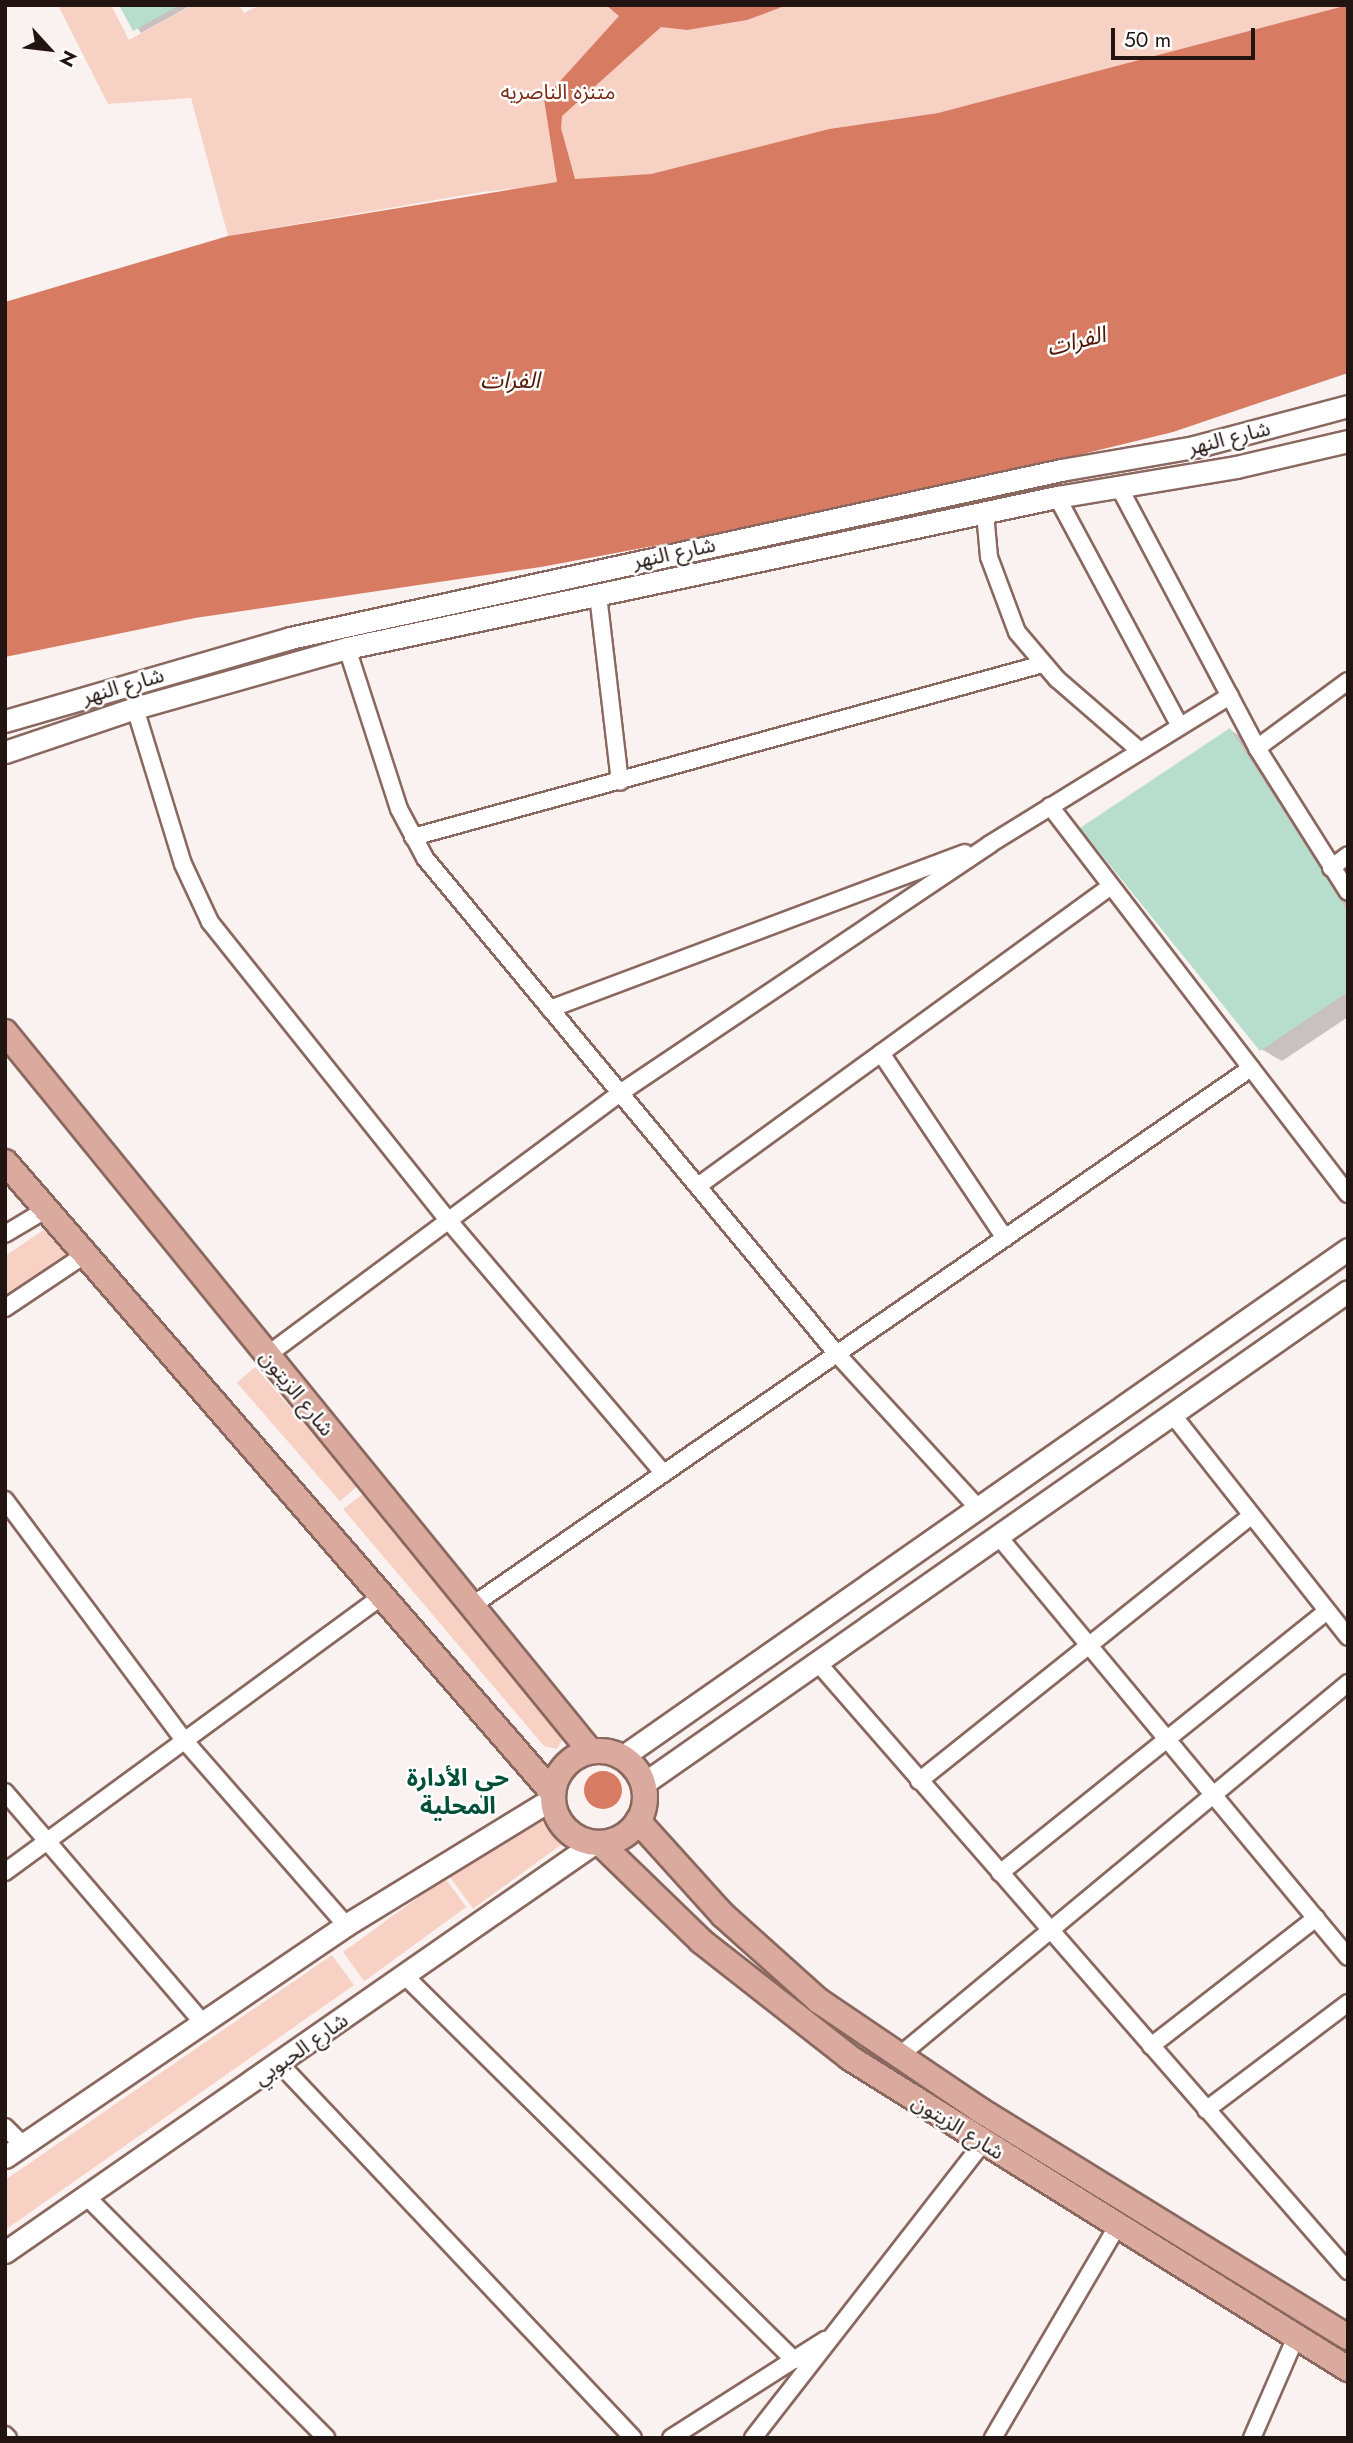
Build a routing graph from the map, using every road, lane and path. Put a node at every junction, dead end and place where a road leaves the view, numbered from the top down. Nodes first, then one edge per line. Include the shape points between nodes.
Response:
1 (1348, 406) edge
2 (1348, 441) edge
3 (1118, 485) junction
4 (1057, 497) junction
5 (985, 513) junction
6 (598, 594) junction
7 (347, 648) junction
8 (1043, 664) junction
9 (1348, 681) edge
10 (1230, 696) junction
11 (135, 708) junction
12 (5, 721) edge
13 (1179, 725) junction
14 (1257, 748) junction
15 (1139, 750) junction
16 (5, 752) edge
17 (620, 782) junction
18 (1050, 806) junction
19 (413, 837) junction
20 (990, 844) junction
21 (1348, 855) edge
22 (1331, 868) junction
23 (1111, 886) junction
24 (1348, 892) edge
25 (550, 1009) junction
26 (5, 1032) edge
27 (881, 1053) junction
28 (1251, 1068) junction
29 (620, 1093) junction
30 (5, 1162) edge
31 (698, 1186) junction
32 (1348, 1194) edge
33 (47, 1209) junction
34 (448, 1220) junction
35 (5, 1234) edge
36 (1005, 1238) junction
37 (1348, 1249) edge
38 (86, 1254) junction
39 (1348, 1292) edge
40 (5, 1308) edge
41 (837, 1354) junction
42 (266, 1356) junction
43 (1172, 1413) junction
44 (1090, 1432) junction
45 (1109, 1460) junction
46 (664, 1474) junction
47 (5, 1500) edge
48 (979, 1509) junction
49 (1251, 1516) junction
50 (999, 1537) junction
51 (382, 1596) junction
52 (470, 1607) junction
53 (1327, 1611) junction
54 (1348, 1637) edge
55 (1089, 1646) junction
56 (818, 1663) junction
57 (1348, 1684) edge
58 (1167, 1739) junction
59 (184, 1740) junction
60 (592, 1752) junction
61 (622, 1757) junction
62 (919, 1781) junction
63 (643, 1784) junction
64 (5, 1792) edge
65 (553, 1795) junction
66 (1213, 1795) junction
67 (638, 1821) junction
68 (45, 1843) junction
69 (597, 1843) junction
70 (5, 1872) edge
71 (1000, 1873) junction
72 (1315, 1918) junction
73 (346, 1925) junction
74 (1050, 1931) junction
75 (1348, 1957) edge
76 (405, 1976) junction
77 (1348, 2003) edge
78 (203, 2023) junction
79 (1151, 2046) junction
80 (899, 2056) junction
81 (280, 2064) junction
82 (1206, 2110) junction
83 (5, 2127) edge
84 (983, 2143) junction
85 (13, 2150) edge
86 (88, 2198) junction
87 (1117, 2227) junction
88 (5, 2252) edge
89 (1348, 2271) edge
90 (836, 2333) junction
91 (1296, 2337) junction
92 (1348, 2337) edge
93 (794, 2360) junction
94 (1348, 2369) edge
95 (326, 2438) edge
96 (633, 2438) edge
97 (671, 2438) edge
98 (753, 2438) edge
99 (993, 2438) edge
100 (1252, 2438) edge

1 - 12 main road, شارع النهر via 1194,447 1047,473 290,638
2 - 3 main road, شارع النهر via 1236,467
3 - 4 main road, شارع النهر
3 - 10 street
4 - 5 main road, شارع النهر
4 - 13 street
5 - 6 main road, شارع النهر
5 - 8 street via 989,557 1001,596 1017,632
6 - 7 main road, شارع النهر
6 - 17 street
7 - 11 main road, شارع النهر
7 - 19 street via 399,809
8 - 15 street
8 - 17 street
9 - 14 street
10 - 13 street
10 - 14 street
11 - 16 main road, شارع النهر
11 - 34 street via 183,864 210,922
13 - 15 street
14 - 22 street
15 - 18 street
17 - 19 street
18 - 20 street
18 - 23 street
19 - 25 street
20 - 25 street
20 - 29 street
21 - 22 street
22 - 24 street
23 - 27 street
23 - 28 street
25 - 29 street
26 - 42 main road, شارع الزيتون
27 - 31 street
27 - 36 street
28 - 32 street
28 - 36 street
29 - 31 street
29 - 34 street
30 - 33 main road
31 - 41 street
33 - 35 street
33 - 38 main road
34 - 42 street
34 - 46 street
36 - 41 street
37 - 44 main road
38 - 40 street
38 - 51 main road
39 - 43 main road
41 - 46 street
41 - 48 street
42 - 52 main road, شارع الزيتون
43 - 45 main road
43 - 49 street
44 - 45 main road
44 - 48 main road
45 - 50 main road
46 - 52 street
47 - 59 street
48 - 61 main road
49 - 53 street
49 - 55 street
50 - 55 street
50 - 56 main road
51 - 59 street
51 - 65 main road
52 - 60 main road, شارع الزيتون
53 - 54 street
53 - 58 street
55 - 58 street
55 - 62 street
56 - 62 street
56 - 63 main road
57 - 66 street
58 - 66 street
58 - 71 street
59 - 68 street
59 - 73 street
60 - 61 main road
60 - 65 main road via 565,1766
61 - 63 main road
62 - 71 street
63 - 67 main road
64 - 68 street
65 - 69 main road via 561,1823 581,1840
65 - 73 main road
66 - 72 street
66 - 74 street
67 - 69 main road via 628,1832
67 - 80 main road, شارع الزيتون via 769,1959 819,2001
68 - 70 street
68 - 78 street
69 - 76 main road, شارع الحبوبي
69 - 84 main road, شارع الزيتون via 786,2012
71 - 74 street
72 - 75 street
72 - 79 street
73 - 78 main road
74 - 79 street
74 - 80 street
76 - 81 main road, شارع الحبوبي
76 - 93 street
77 - 82 street
78 - 85 main road
79 - 82 street
80 - 92 main road, شارع الزيتون
81 - 86 main road, شارع الحبوبي
81 - 96 street
82 - 89 street
83 - 85 street
84 - 87 main road, شارع الزيتون
84 - 90 street
86 - 88 main road, شارع الحبوبي
86 - 95 street
87 - 91 main road, شارع الزيتون
87 - 99 street
90 - 93 street
90 - 98 street
91 - 94 main road, شارع الزيتون
91 - 100 street
93 - 97 street

